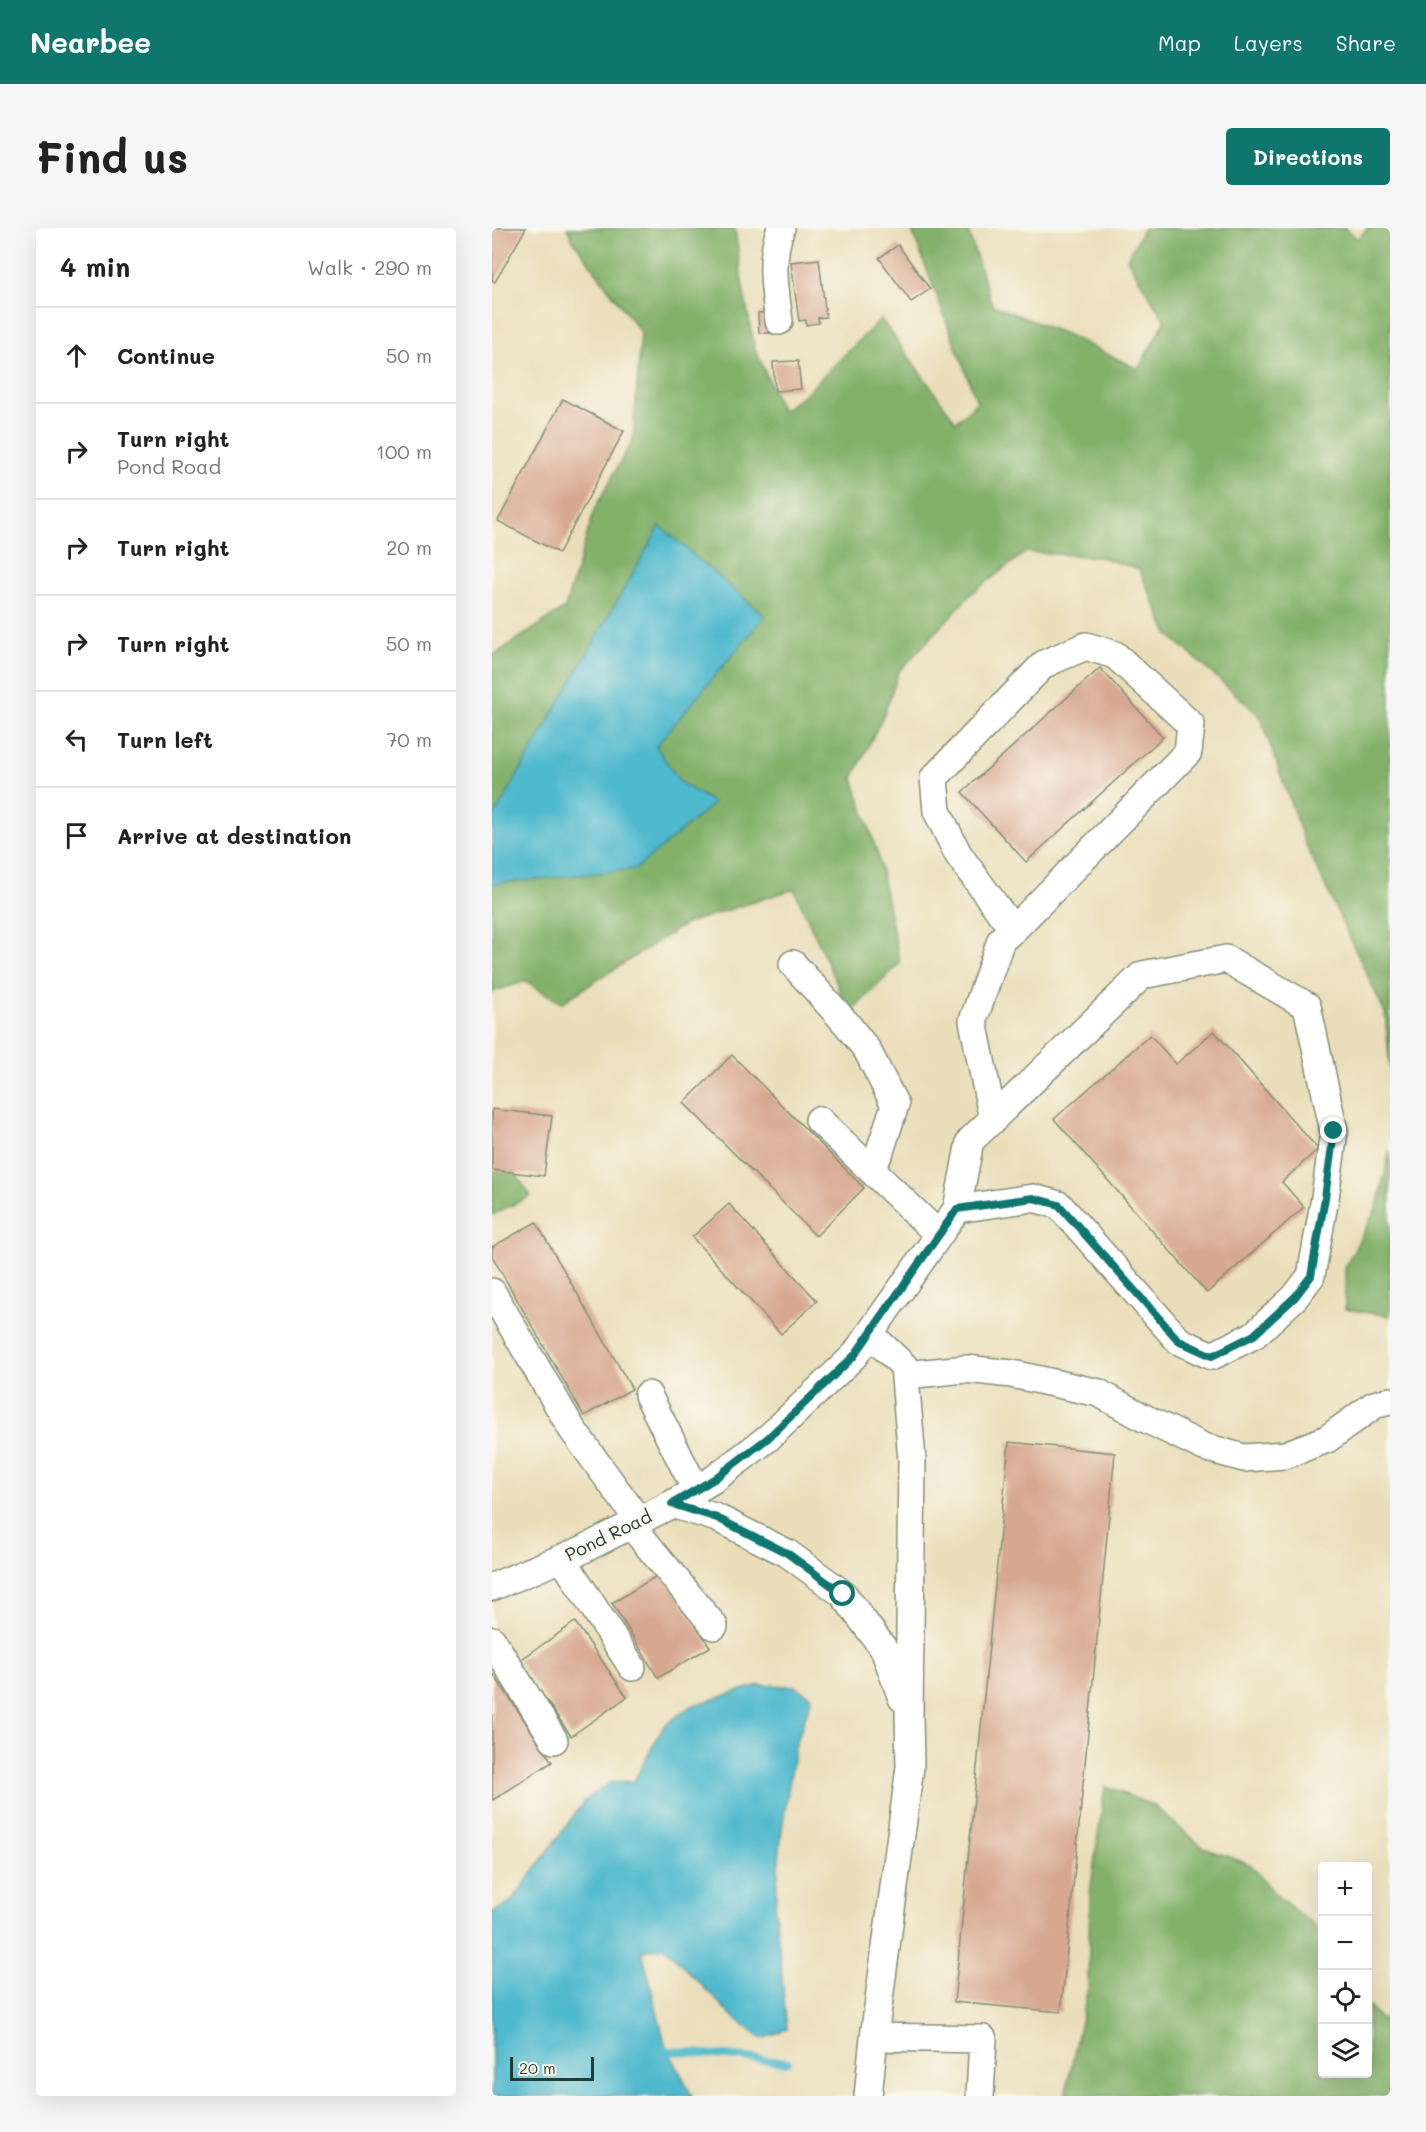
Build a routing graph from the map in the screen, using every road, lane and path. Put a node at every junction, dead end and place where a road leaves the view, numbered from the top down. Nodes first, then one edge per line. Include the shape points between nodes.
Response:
1 (781, 228) edge
2 (779, 321) dead end
3 (1013, 930) junction
4 (793, 964) dead end
5 (819, 1120) dead end
6 (993, 1120) junction
7 (871, 1170) junction
8 (957, 1209) junction
9 (939, 1235) junction
10 (492, 1292) edge
11 (870, 1334) junction
12 (905, 1375) junction
13 (648, 1395) dead end
14 (1390, 1401) edge
15 (696, 1490) junction
16 (672, 1504) junction
17 (635, 1523) junction
18 (562, 1558) junction
19 (492, 1587) edge
20 (714, 1626) dead end
21 (492, 1640) edge
22 (632, 1667) dead end
23 (909, 1716) junction
24 (554, 1740) dead end
25 (874, 2037) junction
26 (868, 2096) edge
27 (980, 2096) edge

1 - 2 street via 773,276
3 - 3 street via 1188,752 1191,725 1115,655 1086,645 1044,664 934,778 937,811 957,854
3 - 6 street via 1001,940 973,1021
4 - 7 street via 867,1050 895,1104
5 - 7 street
6 - 8 street via 970,1141
6 - 8 street via 1142,975 1227,959 1307,1006 1334,1131 1311,1276 1295,1297 1254,1335 1212,1356 1179,1341 1059,1205 1033,1198
7 - 9 street
8 - 9 street, Pond Road
9 - 11 street, Pond Road
10 - 17 street via 572,1429
11 - 12 street via 904,1366
11 - 15 street, Pond Road via 854,1356 768,1438
12 - 14 street via 966,1369 1012,1374 1099,1393 1204,1447 1244,1458 1286,1455 1327,1439 1374,1404
12 - 23 street via 912,1460
13 - 15 street
15 - 16 street, Pond Road
16 - 17 street, Pond Road
16 - 23 street via 717,1518 787,1553 843,1594 884,1649
17 - 18 street, Pond Road
17 - 20 street
18 - 19 street, Pond Road
18 - 22 street
21 - 24 street
23 - 25 street via 910,1767
25 - 26 street
25 - 27 street via 982,2038

